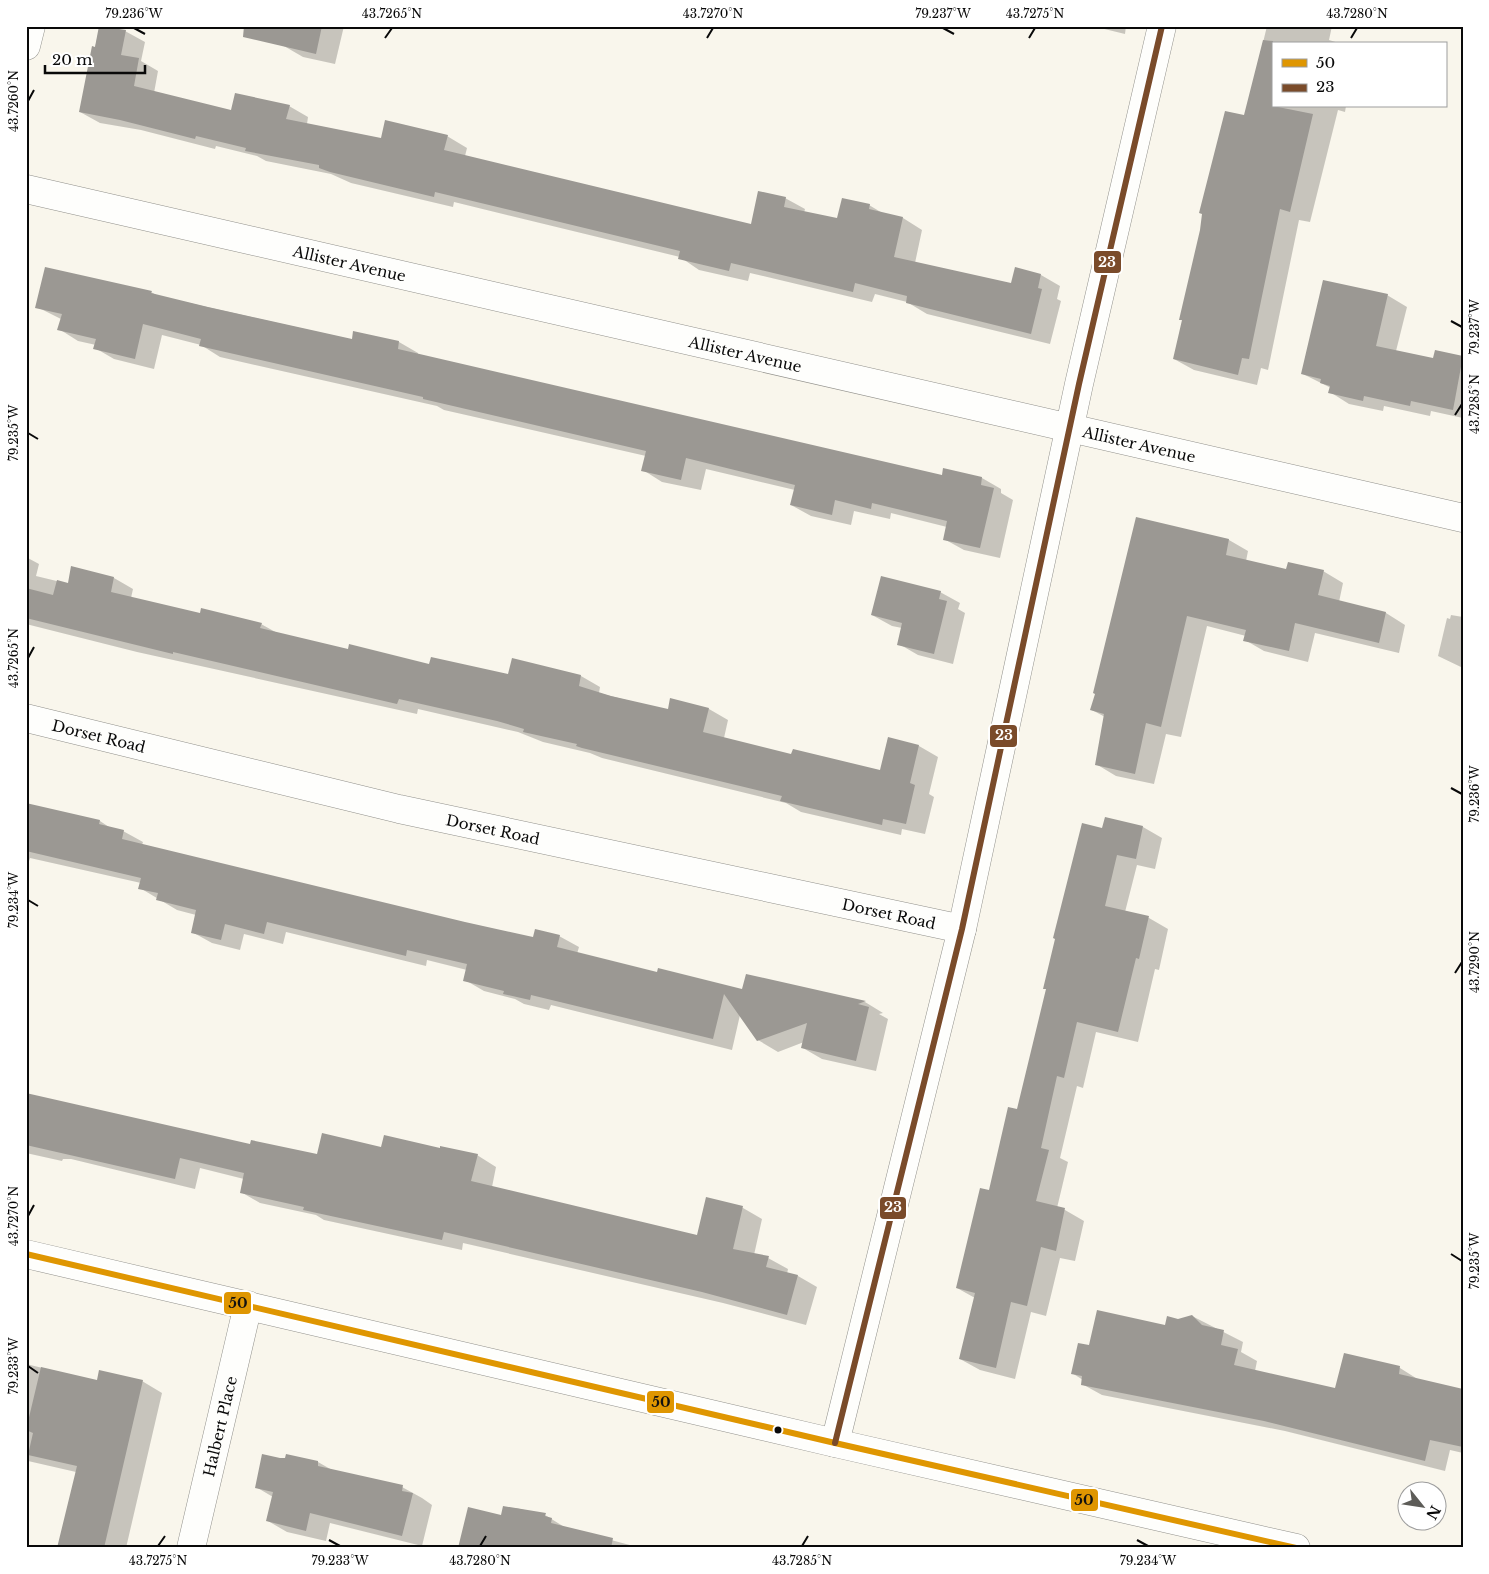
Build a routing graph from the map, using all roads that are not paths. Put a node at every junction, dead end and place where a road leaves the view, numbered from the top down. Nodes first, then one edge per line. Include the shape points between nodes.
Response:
1 (31, 26) edge
2 (1162, 26) edge
3 (26, 46) edge
4 (26, 189) edge
5 (1070, 428) junction
6 (1463, 518) edge
7 (26, 718) edge
8 (962, 929) junction
9 (26, 1254) edge
10 (248, 1306) junction
11 (835, 1443) junction
12 (191, 1548) edge
13 (1296, 1548) edge

1 - 3 street
2 - 5 street
4 - 5 street, Allister Avenue
5 - 6 street, Allister Avenue
5 - 8 street
7 - 8 street, Dorset Road via 399,809
8 - 11 street
9 - 10 street
10 - 11 street
10 - 12 street, Halbert Place
11 - 13 street

